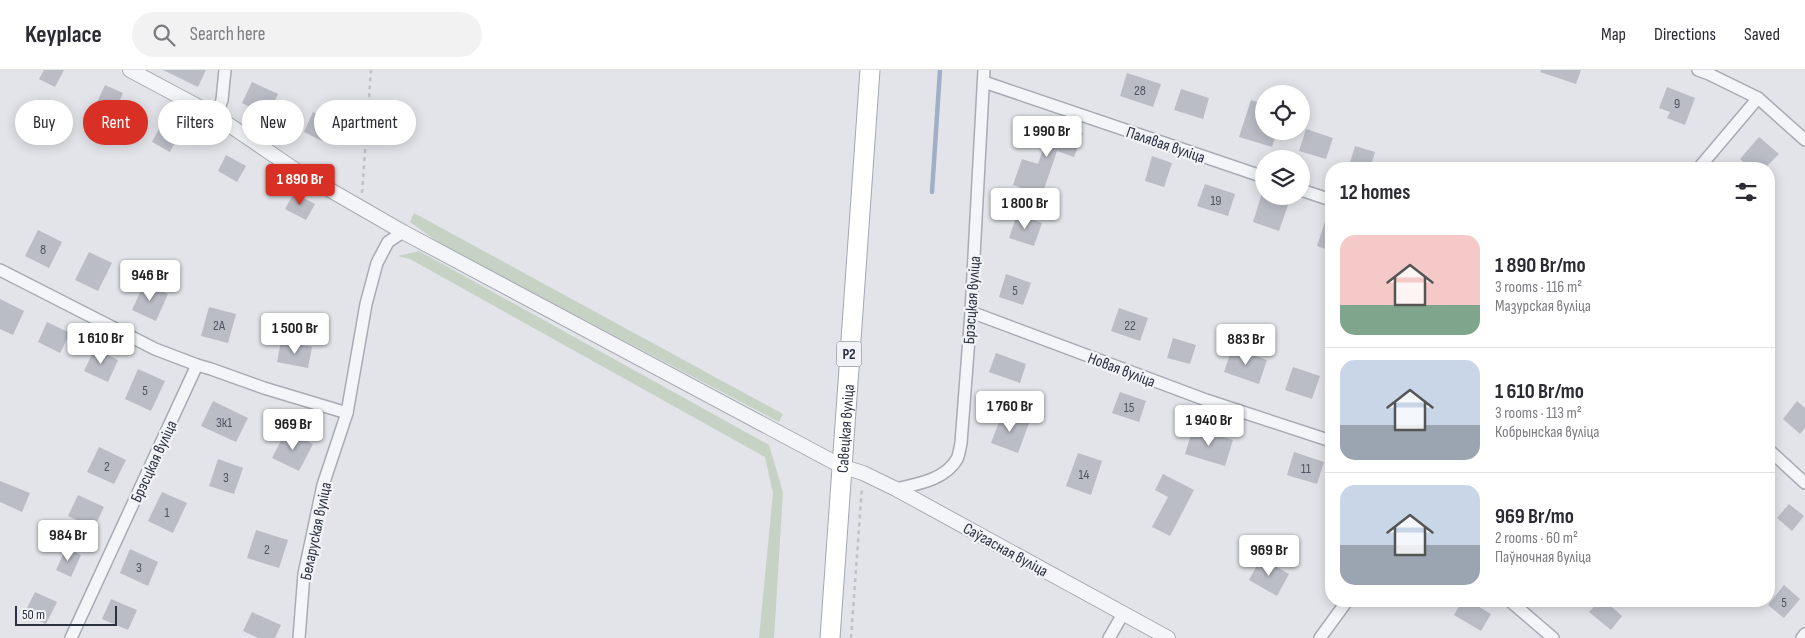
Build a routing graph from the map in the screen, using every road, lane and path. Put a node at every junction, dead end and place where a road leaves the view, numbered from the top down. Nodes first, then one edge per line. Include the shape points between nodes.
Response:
1 (130, 70) edge
2 (225, 70) edge
3 (371, 70) edge
4 (870, 70) edge
5 (1698, 70) edge
6 (984, 76) edge
7 (1758, 98) junction
8 (186, 100) edge
9 (222, 100) edge
10 (232, 127) edge
11 (1805, 140) edge
12 (1704, 162) edge
13 (1255, 174) edge
14 (1310, 193) edge
15 (1325, 198) edge
16 (360, 207) junction
17 (403, 232) junction
18 (0, 270) edge
19 (971, 312) junction
20 (197, 365) junction
21 (347, 413) junction
22 (1325, 439) edge
23 (1775, 456) edge
24 (841, 466) junction
25 (863, 473) junction
26 (1805, 483) edge
27 (896, 489) junction
28 (1343, 607) edge
29 (1517, 607) edge
30 (1123, 614) junction
31 (1805, 634) edge
32 (71, 638) edge
33 (299, 638) edge
34 (830, 638) edge
35 (851, 638) edge
36 (1109, 638) edge
37 (1168, 638) edge
38 (1320, 638) edge
39 (1553, 638) edge
40 (1802, 638) edge

1 - 8 street, Саўгасная вуліца
2 - 9 street
3 - 16 path
4 - 24 main road, Савецкая вуліца / Р2
5 - 7 street
6 - 13 street, Палявая вуліца
6 - 19 street, Брэсцкая вуліца
7 - 11 street
7 - 12 street
10 - 16 street, Саўгасная вуліца via 297,171
14 - 15 street
16 - 17 street, Саўгасная вуліца
17 - 21 street, Беларуская вуліца via 388,242 378,263 366,304
17 - 24 street, Саўгасная вуліца
18 - 20 street via 155,349
19 - 22 street, Новая вуліца via 1206,400
19 - 27 street, Брэсцкая вуліца via 957,459 932,480
20 - 21 street
20 - 32 street, Брэсцкая вуліца
21 - 33 street, Беларуская вуліца via 323,486 306,565
23 - 26 street
24 - 25 street, Саўгасная вуліца
24 - 34 main road, Савецкая вуліца / Р2
25 - 27 street, Саўгасная вуліца
25 - 35 path
27 - 30 street, Саўгасная вуліца
28 - 38 street
29 - 39 street
30 - 36 street
30 - 37 street, Саўгасная вуліца
31 - 40 street

